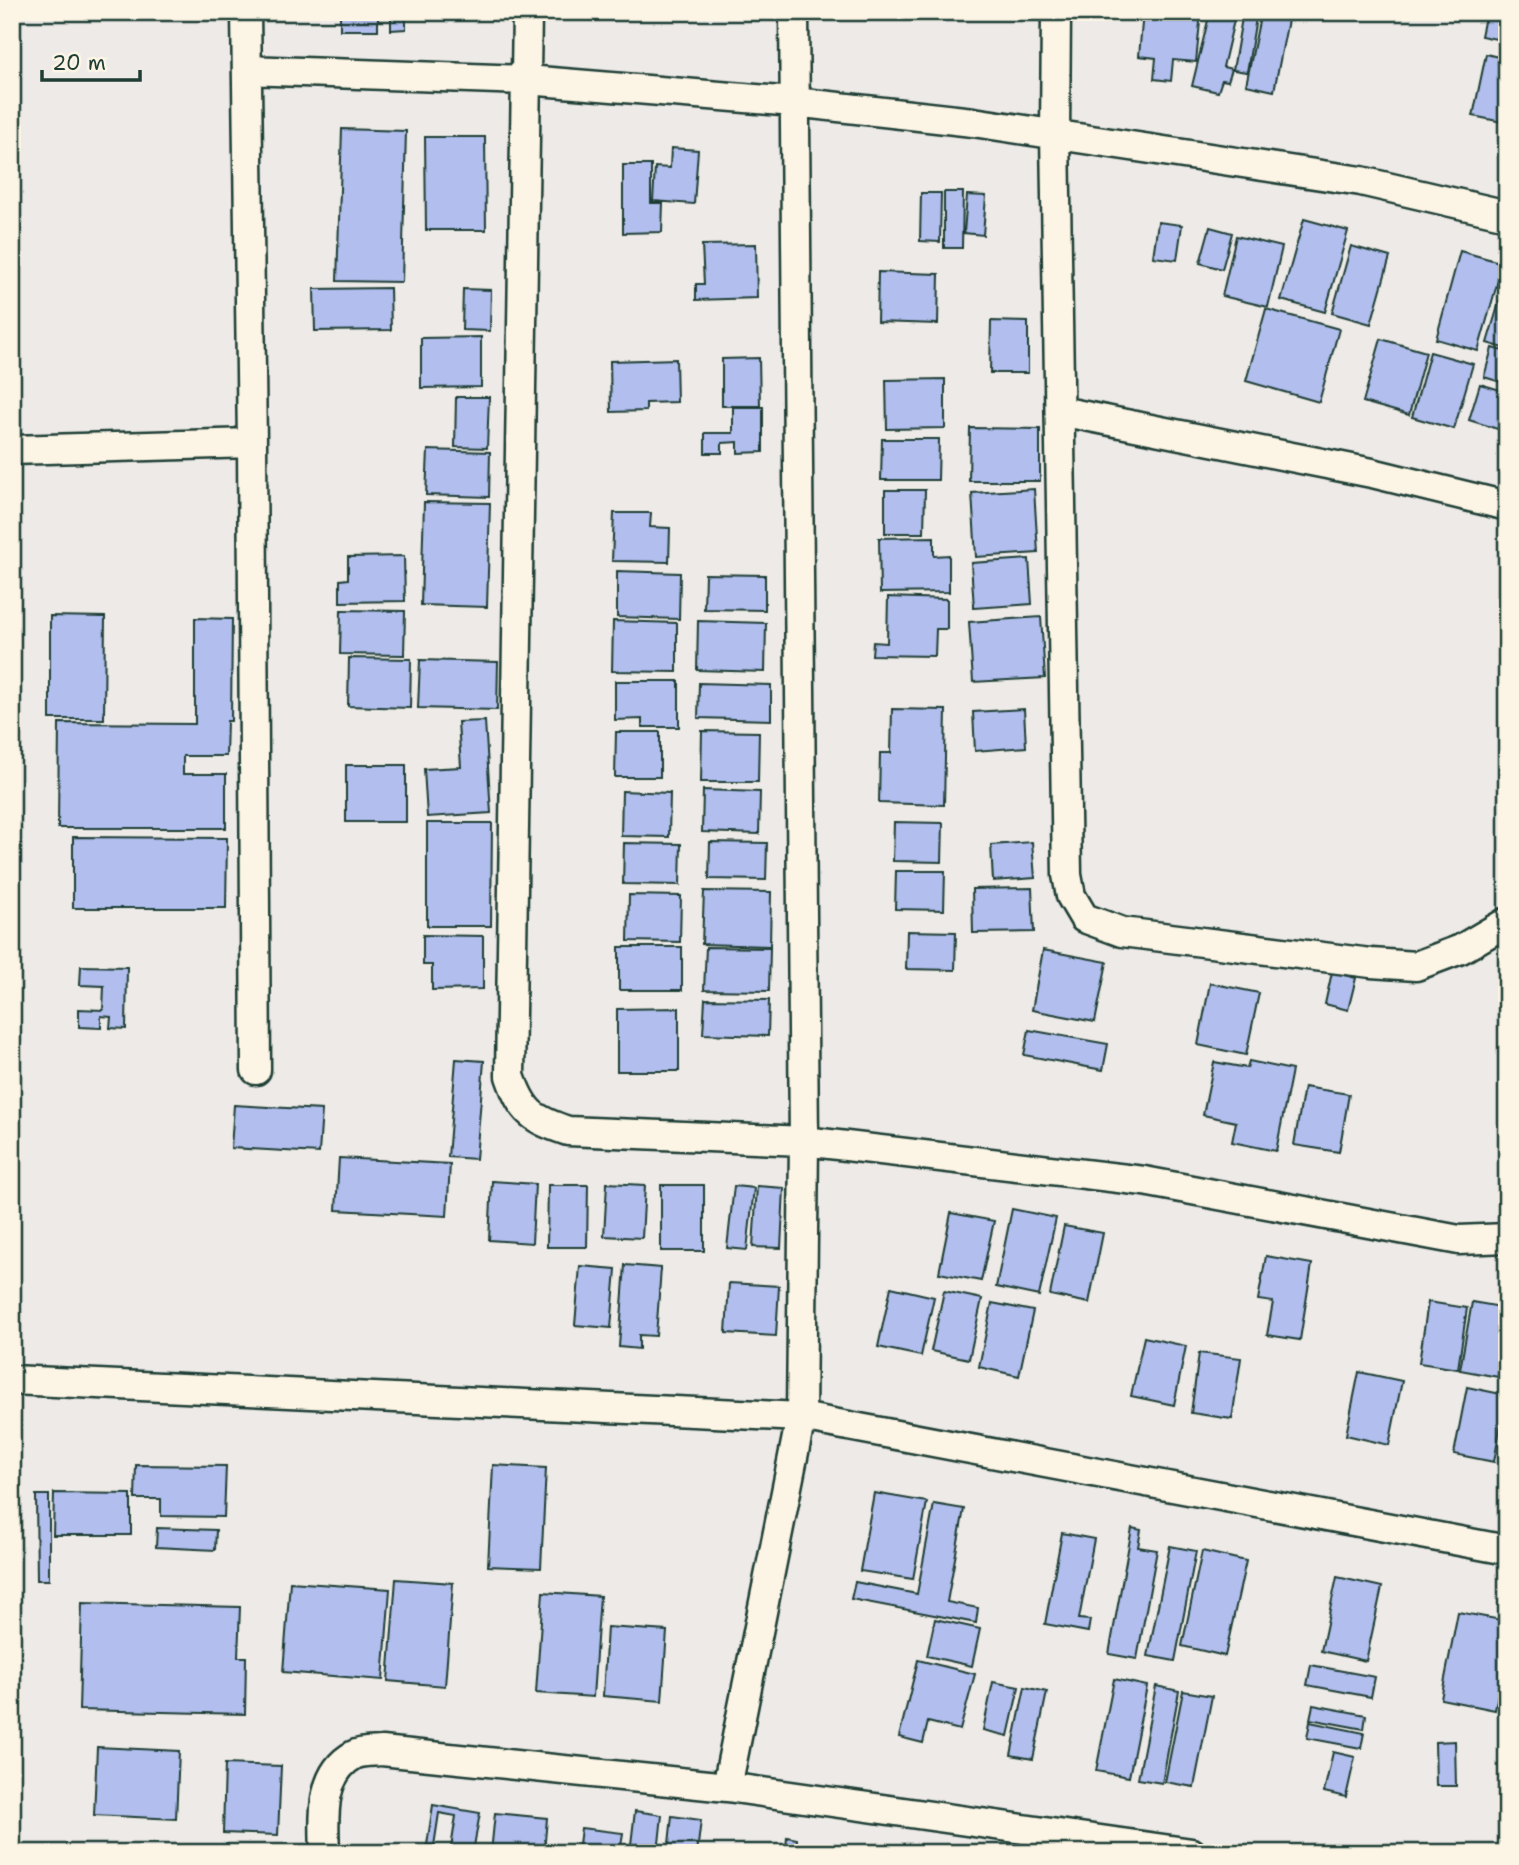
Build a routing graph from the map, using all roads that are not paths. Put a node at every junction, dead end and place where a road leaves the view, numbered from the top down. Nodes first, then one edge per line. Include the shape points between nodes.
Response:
1 (246, 12) edge
2 (527, 12) edge
3 (794, 12) edge
4 (1056, 12) edge
5 (247, 69) junction
6 (527, 80) junction
7 (794, 102) junction
8 (1055, 134) junction
9 (1507, 215) edge
10 (1060, 411) junction
11 (252, 443) junction
12 (12, 450) edge
13 (1507, 506) edge
14 (1507, 922) edge
15 (256, 1070) dead end
16 (804, 1141) junction
17 (1507, 1238) edge
18 (12, 1380) edge
19 (801, 1417) junction
20 (1507, 1550) edge
21 (727, 1787) junction
22 (325, 1853) edge
23 (1192, 1853) edge

1 - 5 street
2 - 6 street
3 - 7 street
4 - 8 street
5 - 6 street
5 - 11 street
6 - 7 street
6 - 16 street via 510,1076 518,1098 538,1121 568,1131
7 - 8 street
7 - 16 street
8 - 9 street via 1361,181
8 - 10 street
10 - 13 street via 1373,473
10 - 14 street via 1067,875 1071,896 1084,918 1122,932 1416,966 1461,949
11 - 12 street
11 - 15 street
16 - 17 street via 1144,1181 1459,1240
16 - 19 street
18 - 19 street
19 - 20 street
19 - 21 street
21 - 22 street via 382,1751 355,1755 337,1771 324,1802
21 - 23 street

